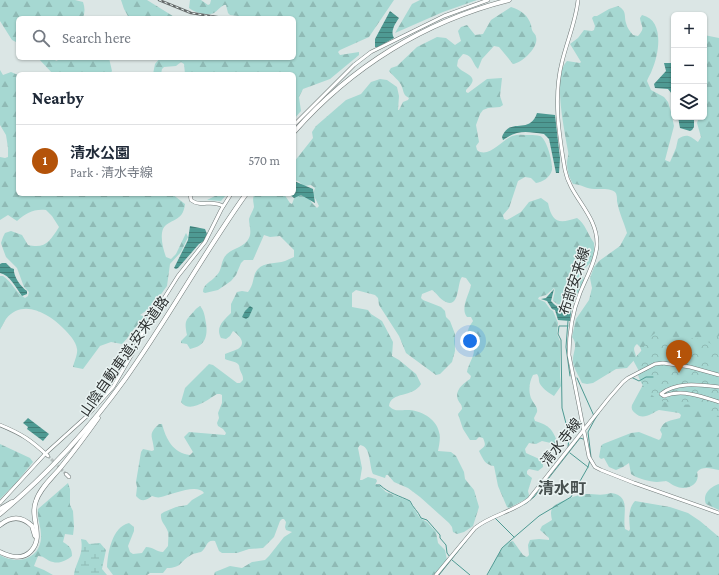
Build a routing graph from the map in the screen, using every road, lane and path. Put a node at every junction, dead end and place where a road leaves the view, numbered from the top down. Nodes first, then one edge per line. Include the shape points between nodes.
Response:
1 (488, 0) edge
2 (509, 0) edge
3 (578, 0) edge
4 (296, 123) edge
5 (296, 130) edge
6 (190, 196) edge
7 (230, 196) edge
8 (245, 196) edge
9 (222, 206) junction
10 (719, 375) edge
11 (125, 380) junction
12 (719, 387) edge
13 (719, 402) edge
14 (0, 425) edge
15 (584, 431) junction
16 (46, 455) junction
17 (21, 496) junction
18 (0, 503) edge
19 (0, 509) edge
20 (719, 513) edge
21 (0, 514) edge
22 (0, 525) edge
23 (0, 550) edge
24 (436, 575) edge

1 - 4 main road via 439,19 371,52 354,65
2 - 5 highway via 446,21 391,49 344,83
3 - 15 main road, 布部安来線 via 562,62 557,97 566,174 592,221 596,238 596,253 573,313 569,344
6 - 9 main road via 194,202
7 - 9 main road
8 - 11 highway, 山陰自動車道;安来道路
9 - 16 main road via 204,242 183,268 144,330 113,387
10 - 15 main road, 清水寺線 via 690,367 655,364 623,382
11 - 17 highway, 山陰自動車道;安来道路 via 68,450
11 - 23 highway via 86,436 39,494 34,507 36,545 23,556 12,556
12 - 13 main road via 682,385 661,394 698,395
14 - 16 main road via 27,438
15 - 20 main road, 布部安来線 via 589,457 596,467
15 - 24 main road, 清水寺線 via 529,499 474,528
16 - 18 main road
17 - 19 highway
17 - 21 highway, 山陰自動車道;安来道路
22 - 23 highway via 10,519 22,518 32,526 35,533 27,552 13,554

